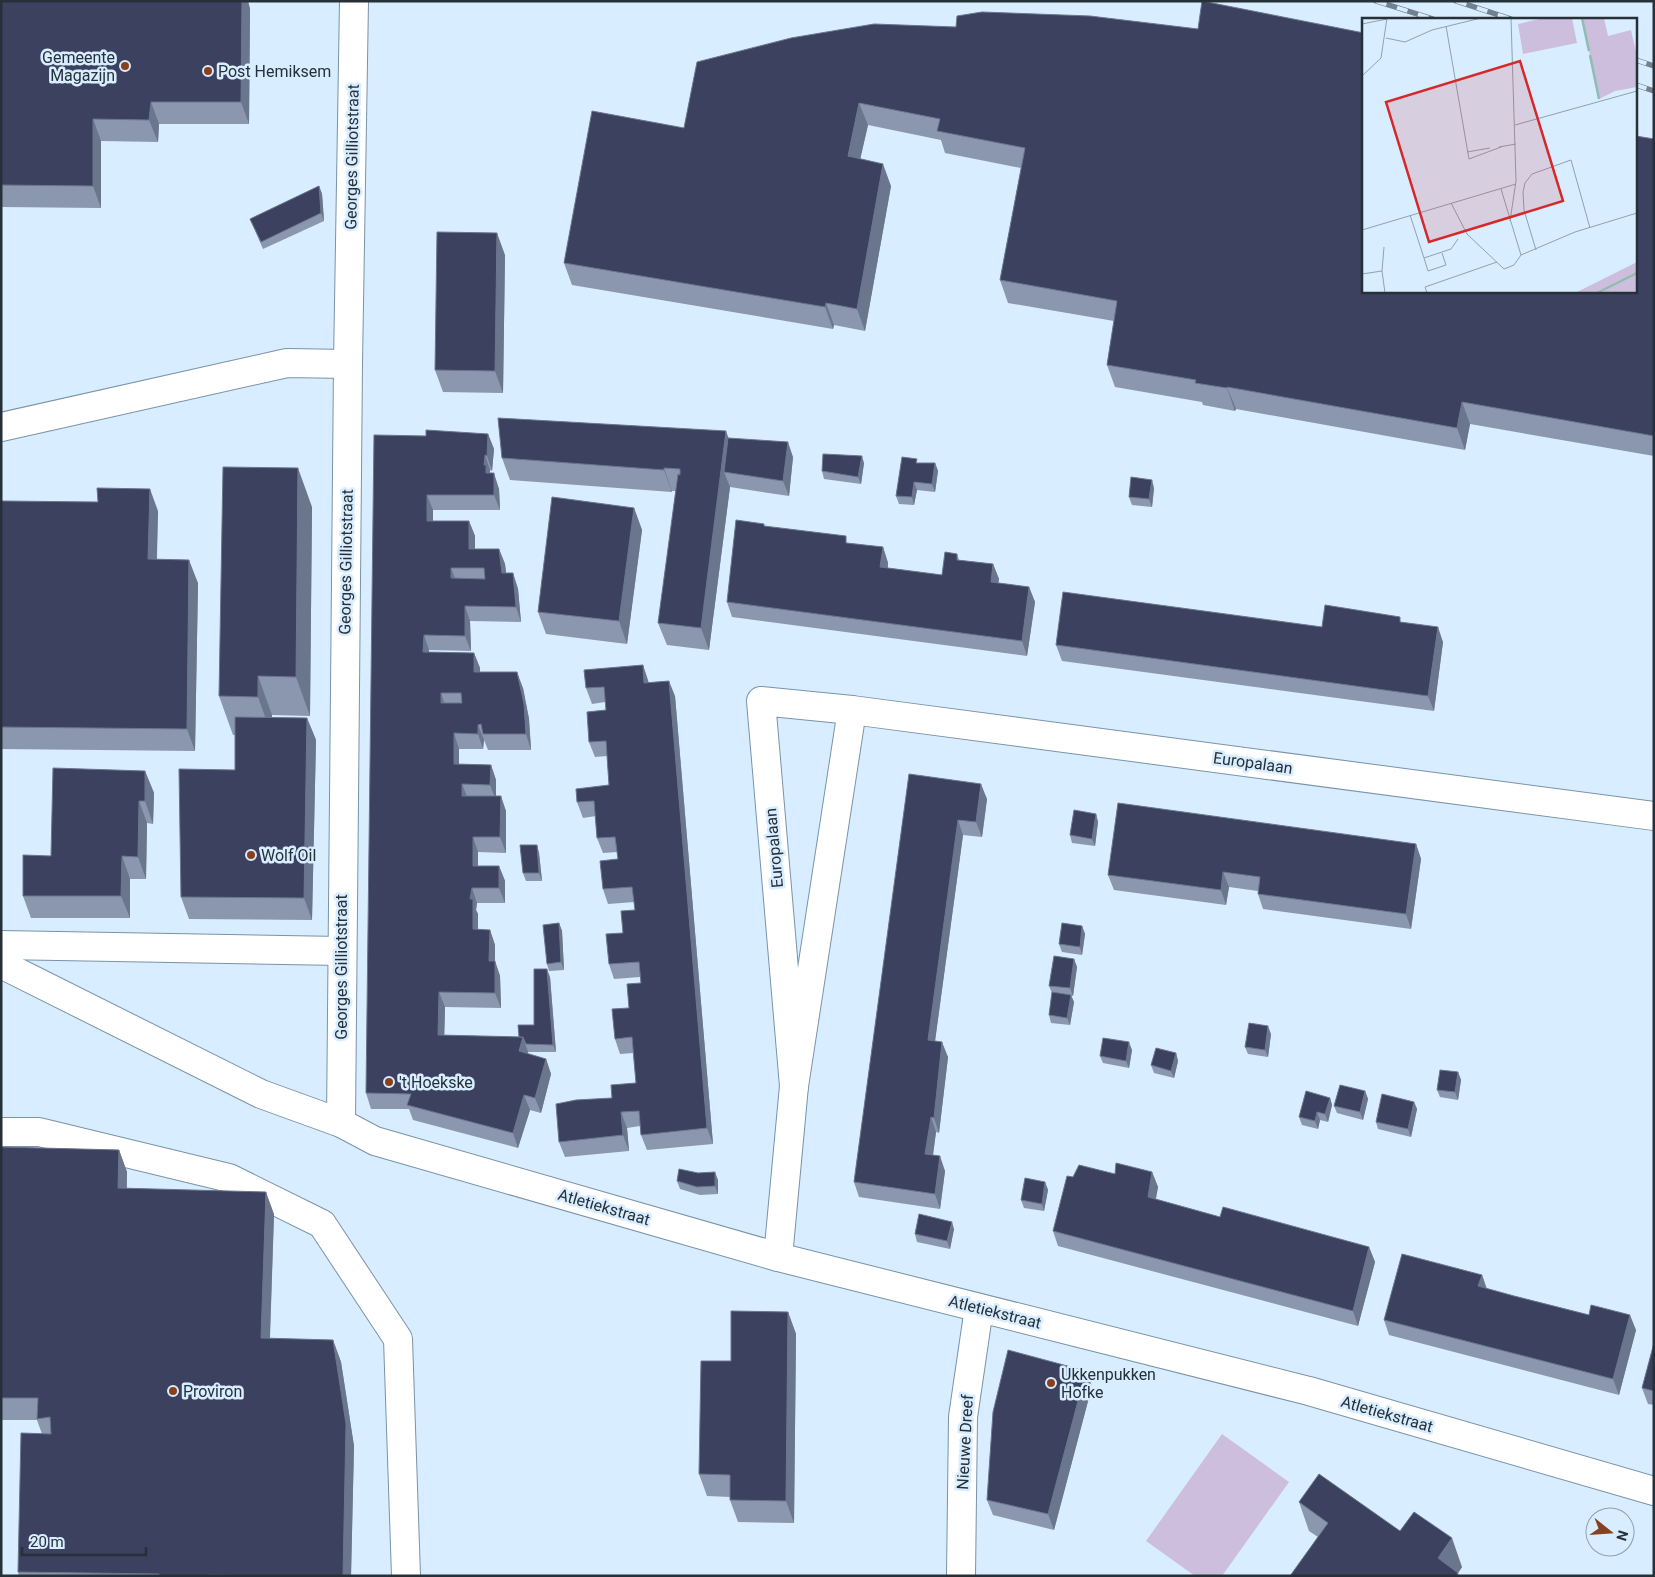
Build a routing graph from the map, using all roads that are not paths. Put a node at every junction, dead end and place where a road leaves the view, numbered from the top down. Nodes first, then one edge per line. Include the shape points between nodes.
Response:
1 (354, 1) edge
2 (348, 364) junction
3 (1, 427) edge
4 (852, 710) junction
5 (1654, 816) edge
6 (1, 946) edge
7 (341, 951) junction
8 (1, 964) edge
9 (794, 1086) junction
10 (341, 1123) junction
11 (1, 1132) edge
12 (778, 1257) junction
13 (979, 1308) junction
14 (1654, 1491) edge
15 (406, 1576) edge
16 (961, 1576) edge

1 - 2 street, Georges Gilliotstraat
2 - 3 street via 287,363
2 - 7 street, Georges Gilliotstraat
4 - 5 street, Europalaan
4 - 9 street, Europalaan
4 - 9 street, Europalaan via 761,701
6 - 7 street
7 - 10 street, Georges Gilliotstraat
8 - 10 street, Atletiekstraat via 261,1094
9 - 12 street, Europalaan
10 - 12 street, Atletiekstraat via 376,1141
11 - 15 street via 39,1132 229,1178 322,1224 398,1339
12 - 13 street, Atletiekstraat
13 - 14 street, Atletiekstraat via 1308,1391
13 - 16 street, Nieuwe Dreef via 963,1417

